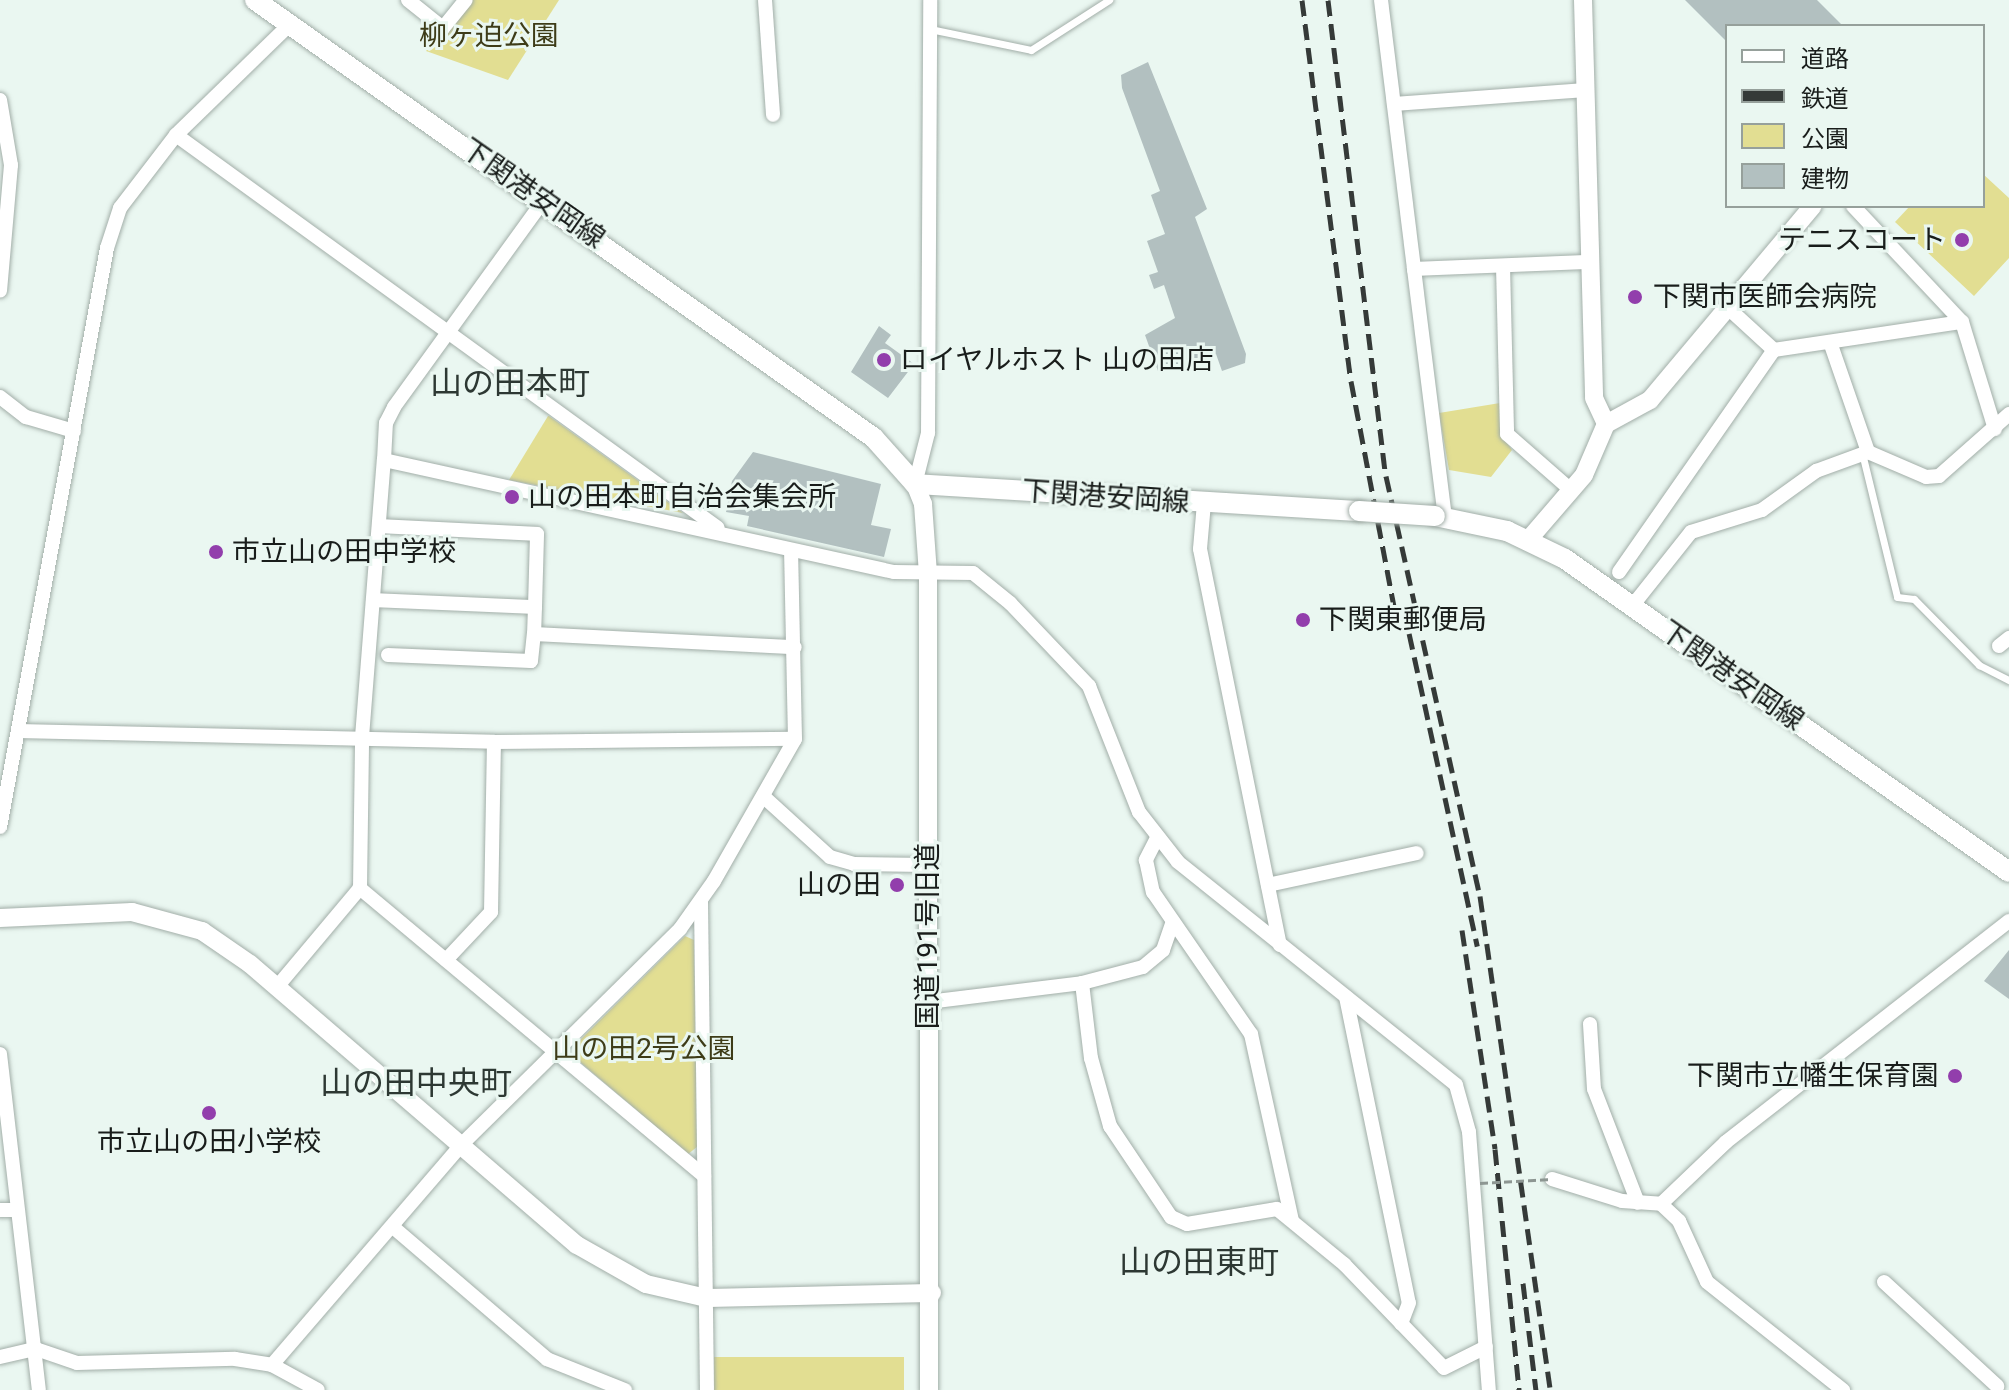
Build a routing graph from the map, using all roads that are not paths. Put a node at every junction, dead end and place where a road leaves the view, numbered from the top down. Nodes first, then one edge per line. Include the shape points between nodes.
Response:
1 (255, 0) edge
2 (408, 0) edge
3 (466, 0) edge
4 (765, 0) edge
5 (930, 0) edge
6 (1109, 0) edge
7 (1381, 0) edge
8 (1583, 0) edge
9 (291, 23) junction
10 (930, 29) junction
11 (1585, 90) junction
12 (0, 100) edge
13 (1394, 104) junction
14 (773, 115) dead end
15 (176, 135) junction
16 (543, 201) junction
17 (1811, 208) edge
18 (1855, 208) edge
19 (1591, 262) junction
20 (1503, 266) junction
21 (1414, 269) junction
22 (0, 291) edge
23 (1727, 307) junction
24 (1962, 322) junction
25 (446, 333) junction
26 (1830, 342) junction
27 (1774, 350) junction
28 (0, 397) edge
29 (2009, 414) edge
30 (1606, 424) junction
31 (1995, 429) junction
32 (74, 431) junction
33 (1865, 453) junction
34 (384, 460) junction
35 (915, 484) junction
36 (1571, 490) junction
37 (1204, 503) junction
38 (1440, 517) junction
39 (380, 526) junction
40 (725, 533) junction
41 (1529, 539) junction
42 (791, 551) junction
43 (1619, 572) dead end
44 (928, 573) junction
45 (373, 600) junction
46 (1633, 605) junction
47 (535, 607) junction
48 (534, 634) junction
49 (795, 647) junction
50 (388, 655) dead end
51 (2009, 680) edge
52 (18, 731) junction
53 (362, 737) junction
54 (795, 739) junction
55 (494, 742) junction
56 (764, 797) junction
57 (0, 827) edge
58 (1157, 838) junction
59 (1417, 853) dead end
60 (927, 865) junction
61 (2009, 872) edge
62 (1268, 885) junction
63 (360, 888) junction
64 (701, 901) junction
65 (0, 918) edge
66 (2009, 921) edge
67 (1172, 924) junction
68 (1280, 945) junction
69 (446, 960) junction
70 (1082, 983) junction
71 (277, 987) junction
72 (1346, 997) junction
73 (928, 1002) junction
74 (1590, 1024) dead end
75 (554, 1052) junction
76 (0, 1054) edge
77 (462, 1144) junction
78 (704, 1176) junction
79 (1552, 1179) road end
80 (1638, 1203) junction
81 (1661, 1204) junction
82 (0, 1210) edge
83 (17, 1210) junction
84 (1292, 1220) junction
85 (393, 1227) junction
86 (1884, 1282) dead end
87 (932, 1293) junction
88 (706, 1298) junction
89 (1401, 1324) junction
90 (1486, 1347) junction
91 (36, 1349) junction
92 (0, 1357) edge
93 (272, 1365) junction
94 (2000, 1387) edge
95 (39, 1390) edge
96 (318, 1390) edge
97 (625, 1390) edge
98 (707, 1390) edge
99 (929, 1390) edge
100 (1489, 1390) edge
101 (1843, 1390) edge

1 - 9 main road, 下関港安岡線
2 - 3 street via 443,28
4 - 14 street
5 - 10 street
6 - 10 lane via 1031,50
7 - 13 street
8 - 11 street
9 - 15 street
9 - 16 main road, 下関港安岡線
10 - 35 street via 928,433
11 - 13 street
11 - 19 street
12 - 22 street via 11,165
13 - 21 street
15 - 25 street
15 - 32 street via 120,208 107,248
16 - 25 street
16 - 35 main road, 下関港安岡線 via 874,438
17 - 23 street
18 - 24 street
19 - 20 street
19 - 30 street via 1594,398
20 - 21 street
20 - 36 street via 1507,434
21 - 38 street
23 - 27 street
23 - 30 street via 1650,400
24 - 26 street
24 - 31 street
25 - 34 street via 386,423
25 - 40 street
26 - 27 street
26 - 33 street
27 - 43 street
28 - 32 street via 26,417
29 - 31 street
30 - 36 street via 1591,463
31 - 33 street via 1963,460 1931,477
32 - 52 street
33 - 46 street via 1816,471 1762,510 1691,532
33 - 51 lane via 1897,597 1914,599 1979,665
34 - 39 street
34 - 40 street
35 - 37 main road, 下関港安岡線
35 - 44 street, 国道191号旧道 via 923,504
36 - 41 street
37 - 38 main road, 下関港安岡線, bridge
37 - 62 street via 1200,549
38 - 41 main road, 下関港安岡線
39 - 45 street
39 - 47 street via 537,534
40 - 42 street
41 - 46 main road, 下関港安岡線
42 - 44 street
42 - 49 street
44 - 58 street via 973,573 1079,674 1101,707 1127,789
44 - 60 street, 国道191号旧道
45 - 47 street
45 - 53 street
46 - 61 main road, 下関港安岡線
47 - 48 street
48 - 49 street
48 - 50 street via 531,661
49 - 54 street
52 - 53 street
52 - 57 street
53 - 55 street
53 - 63 street
54 - 55 street
54 - 56 street
55 - 69 street via 491,912
56 - 60 street via 830,857 854,864
56 - 64 street
58 - 67 street via 1146,868
58 - 68 street
59 - 62 street
60 - 73 street, 国道191号旧道
62 - 68 street
63 - 69 street
63 - 71 street
64 - 75 street
64 - 78 street
65 - 71 street via 105,911 167,917 218,941
66 - 81 street via 1726,1142
67 - 70 street via 1157,958
67 - 84 street via 1251,1034
68 - 72 street
69 - 75 street
70 - 73 street
70 - 84 street via 1091,1058 1110,1126 1171,1217 1187,1224 1277,1209
71 - 77 street
72 - 89 street via 1409,1303
72 - 90 street via 1456,1085 1477,1183
73 - 87 street, 国道191号旧道
74 - 80 street via 1594,1089
75 - 77 street
75 - 78 street
76 - 83 street
77 - 85 street
77 - 88 street via 589,1254 646,1284
78 - 88 street
79 - 80 street
80 - 81 street
81 - 101 street via 1679,1221 1707,1282
82 - 83 street
83 - 91 street
84 - 89 street
85 - 93 street
85 - 97 street via 547,1359
86 - 94 street
87 - 88 street
87 - 99 street, 国道191号旧道
88 - 98 street
89 - 90 street via 1444,1368
90 - 100 street
91 - 92 street
91 - 93 street via 77,1363 172,1357
91 - 95 street
93 - 96 street

